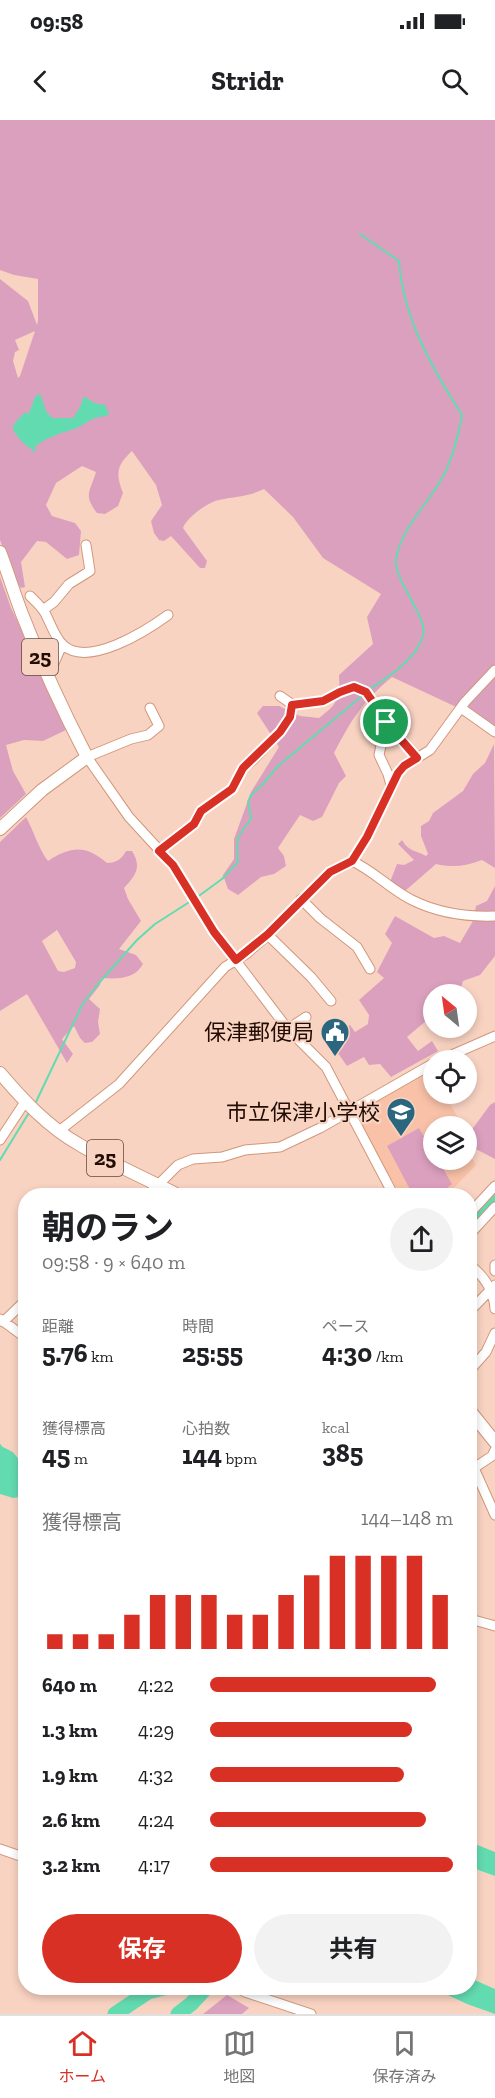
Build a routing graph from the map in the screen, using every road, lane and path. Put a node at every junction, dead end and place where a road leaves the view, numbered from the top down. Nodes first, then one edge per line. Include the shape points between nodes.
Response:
1 (86, 545) dead end
2 (0, 552) edge
3 (30, 596) dead end
4 (43, 610) junction
5 (168, 615) dead end
6 (62, 645) junction
7 (495, 670) edge
8 (48, 677) junction
9 (280, 696) dead end
10 (292, 705) junction
11 (150, 708) dead end
12 (461, 708) junction
13 (386, 722) junction
14 (495, 732) edge
15 (87, 757) junction
16 (417, 758) junction
17 (391, 785) junction
18 (0, 829) edge
19 (159, 851) junction
20 (352, 861) junction
21 (301, 899) junction
22 (495, 916) edge
23 (268, 934) junction
24 (236, 960) junction
25 (370, 969) dead end
26 (331, 1001) dead end
27 (306, 1017) dead end
28 (288, 1029) junction
29 (495, 1036) edge
30 (463, 1050) edge
31 (423, 1070) edge
32 (0, 1073) edge
33 (30, 1106) junction
34 (350, 1111) junction
35 (59, 1131) junction
36 (0, 1140) edge
37 (157, 1184) junction
38 (495, 1186) edge
39 (154, 1188) edge
40 (165, 1188) edge
41 (390, 1188) edge
42 (477, 1205) edge
43 (495, 1207) edge
44 (477, 1226) edge
45 (495, 1265) edge
46 (477, 1271) edge
47 (495, 1271) edge
48 (493, 1288) edge
49 (477, 1304) edge
50 (18, 1307) edge
51 (495, 1309) edge
52 (2, 1321) edge
53 (18, 1332) edge
54 (495, 1333) edge
55 (477, 1362) edge
56 (477, 1420) edge
57 (495, 1442) edge
58 (495, 1450) edge
59 (477, 1464) edge
60 (477, 1477) edge
61 (495, 1515) edge
62 (477, 1621) edge
63 (495, 1626) edge
64 (0, 1849) edge
65 (18, 1855) edge
66 (254, 1995) edge
67 (311, 2014) edge

1 - 4 street via 90,571 69,584
2 - 8 main road, 25
3 - 4 street
4 - 6 street
5 - 6 street via 144,632 88,653
6 - 8 street
7 - 12 street
8 - 15 main road, 25
9 - 10 street
10 - 13 street via 323,701 354,687 366,692
10 - 19 street via 290,717 280,732 243,768 232,789 201,811 194,824
11 - 15 street via 159,726 148,735
12 - 14 street
12 - 16 street via 430,750
13 - 16 street
13 - 17 street via 380,755
15 - 18 main road via 42,790
15 - 19 street via 129,817
16 - 17 street via 404,766
17 - 20 street
19 - 24 street via 173,865
20 - 21 street via 330,872
20 - 22 street via 411,900 464,916
21 - 23 street
21 - 25 street via 357,948
23 - 24 street
23 - 26 street
24 - 28 street
24 - 35 street via 225,967 119,1084
27 - 28 street
28 - 34 street via 326,1067
29 - 30 street
31 - 34 street
32 - 33 main road, 25
33 - 35 main road, 25
33 - 36 street
34 - 37 street via 280,1147 193,1159 178,1165
34 - 41 street
35 - 37 main road, 25
37 - 39 street
37 - 40 main road, 25
38 - 42 street
43 - 44 street
45 - 47 street
46 - 48 street
48 - 49 street
48 - 51 street
50 - 52 street
52 - 53 street
54 - 55 street
56 - 57 main road
58 - 59 street
60 - 61 street
62 - 63 street
64 - 65 street
66 - 67 street

